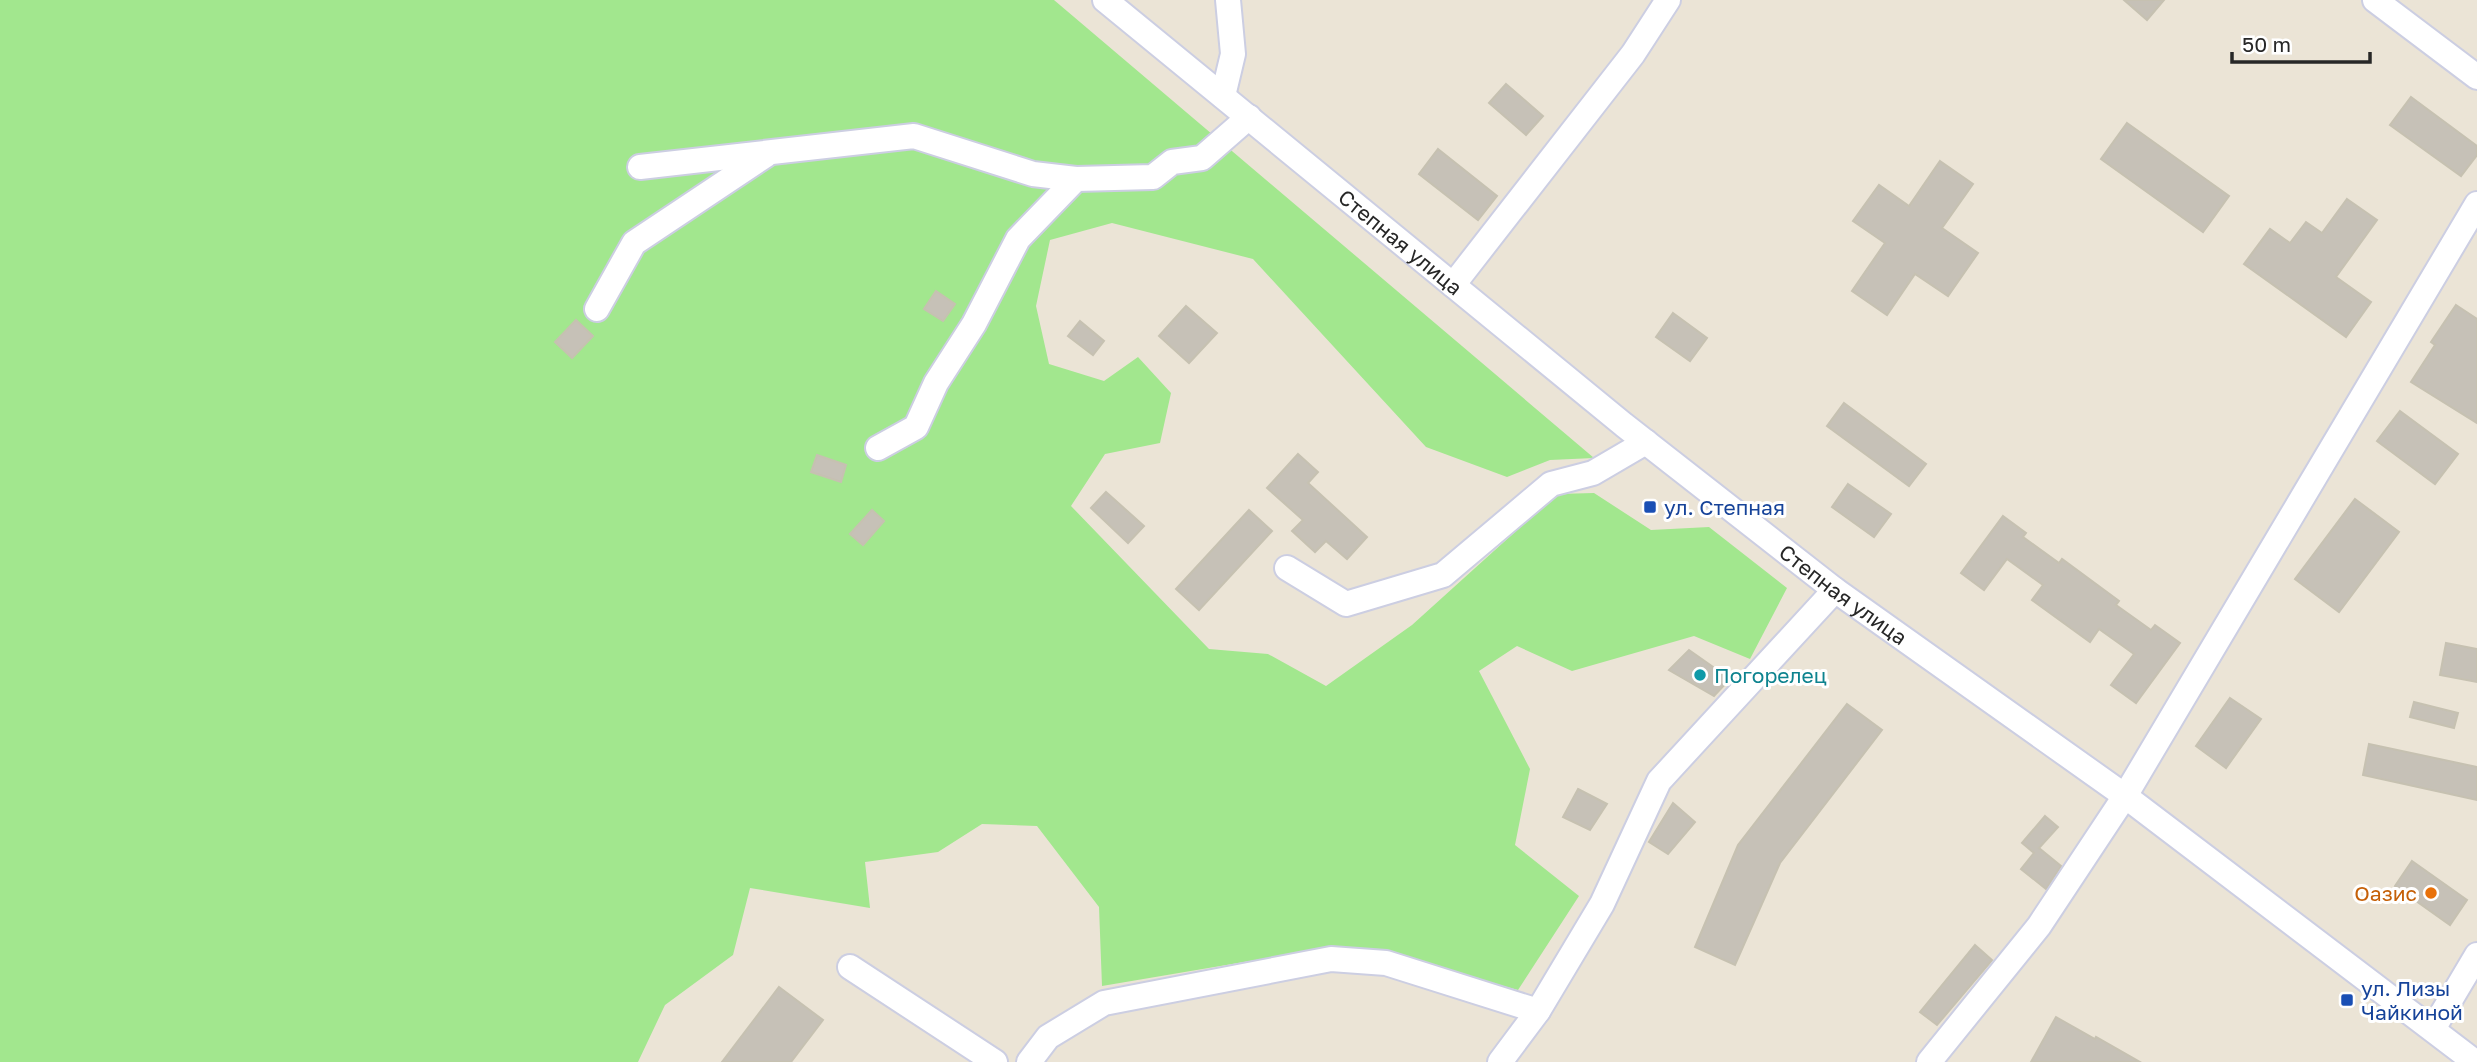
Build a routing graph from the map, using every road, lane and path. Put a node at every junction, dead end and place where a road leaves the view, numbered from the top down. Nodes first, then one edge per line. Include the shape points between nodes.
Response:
1 (1105, 0) edge
2 (1228, 0) edge
3 (1668, 0) edge
4 (2375, 0) edge
5 (2477, 76) edge
6 (1223, 96) junction
7 (1250, 117) junction
8 (769, 152) junction
9 (640, 167) dead end
10 (1076, 179) junction
11 (2477, 204) edge
12 (1453, 285) junction
13 (597, 309) dead end
14 (1646, 442) junction
15 (878, 449) dead end
16 (1287, 568) dead end
17 (1835, 590) junction
18 (2125, 796) junction
19 (2477, 955) edge
20 (850, 967) dead end
21 (1538, 1011) junction
22 (2433, 1029) junction
23 (2474, 1061) edge
24 (995, 1062) edge
25 (1029, 1062) edge
26 (1500, 1062) edge
27 (1929, 1062) edge

1 - 6 street, Степная улица
2 - 6 street via 1233,54
3 - 12 street via 1633,54
4 - 5 street
6 - 7 street, Степная улица
7 - 10 street via 1202,158 1172,162 1153,177
7 - 12 street, Степная улица
8 - 9 street
8 - 10 street via 914,136 1033,174
8 - 13 street via 634,243
10 - 15 street via 1018,239 916,427
11 - 18 street
12 - 14 street, Степная улица
14 - 16 street via 1593,473 1551,484 1443,575 1346,604
14 - 17 street, Степная улица
17 - 18 street, Степная улица
17 - 21 street via 1659,781 1602,904
18 - 22 street, Степная улица
18 - 27 street via 2039,926
19 - 22 street
20 - 24 street
21 - 25 street via 1386,963 1331,959 1104,1003 1048,1037
21 - 26 street
22 - 23 street, Степная улица

